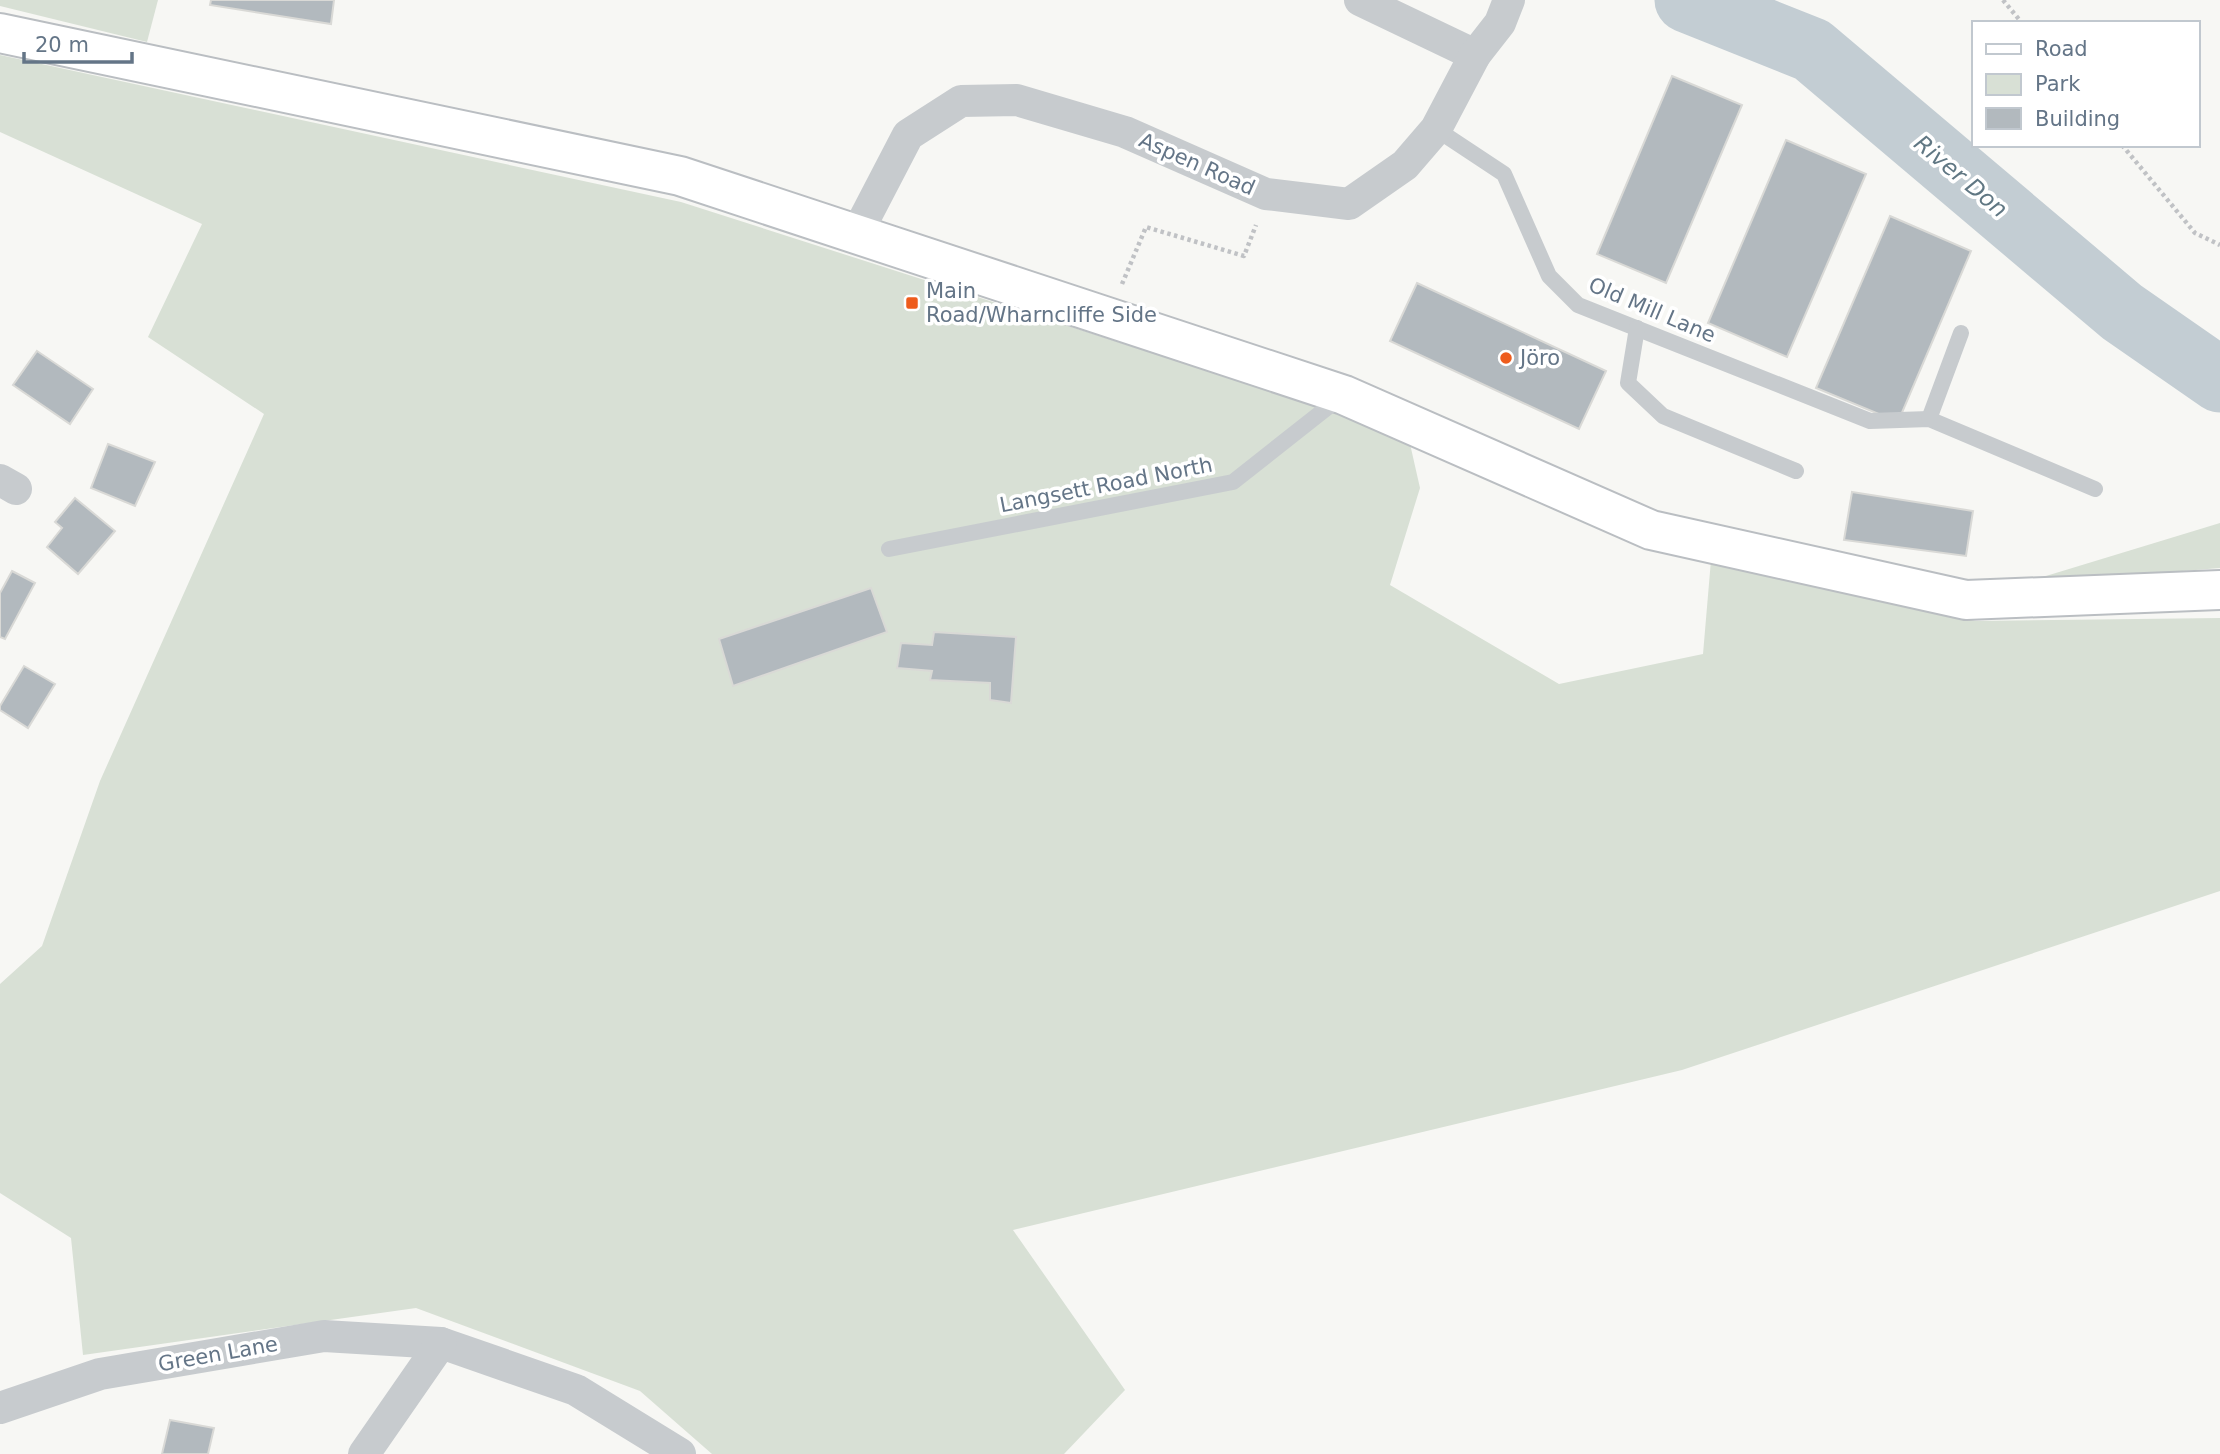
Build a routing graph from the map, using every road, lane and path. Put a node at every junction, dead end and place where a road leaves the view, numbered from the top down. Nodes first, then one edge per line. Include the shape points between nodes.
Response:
1 (1360, 0) edge
2 (2003, 0) edge
3 (1504, 11) edge
4 (2020, 21) edge
5 (0, 33) edge
6 (1475, 55) junction
7 (1436, 129) junction
8 (2124, 147) edge
9 (856, 234) junction
10 (2220, 245) edge
11 (1244, 256) dead end
12 (1108, 317) junction
13 (1637, 328) junction
14 (1961, 333) dead end
15 (1344, 395) junction
16 (1929, 419) junction
17 (1796, 471) dead end
18 (2095, 489) dead end
19 (889, 549) dead end
20 (2220, 590) edge
21 (441, 1343) junction
22 (0, 1408) edge
23 (364, 1454) edge
24 (680, 1454) edge

1 - 6 street
2 - 4 path
3 - 6 street, Aspen Road
5 - 9 main road via 680,176
6 - 7 street, Aspen Road
7 - 9 street, Aspen Road via 1405,165 1349,204 1266,194 1125,132 1017,100 961,101 908,135
7 - 13 lane, Old Mill Lane via 1504,174 1549,276 1578,305
8 - 10 path via 2195,233
9 - 12 main road
11 - 12 path via 1146,227
12 - 15 main road
13 - 16 lane, Old Mill Lane via 1870,421
13 - 17 lane via 1628,383 1663,416
14 - 16 lane
15 - 19 lane, Langsett Road North via 1233,482
15 - 20 main road via 1664,533 1966,600
16 - 18 lane, Old Mill Lane
21 - 22 street, Green Lane via 324,1336 100,1374
21 - 23 street
21 - 24 street, Green Lane via 576,1390

